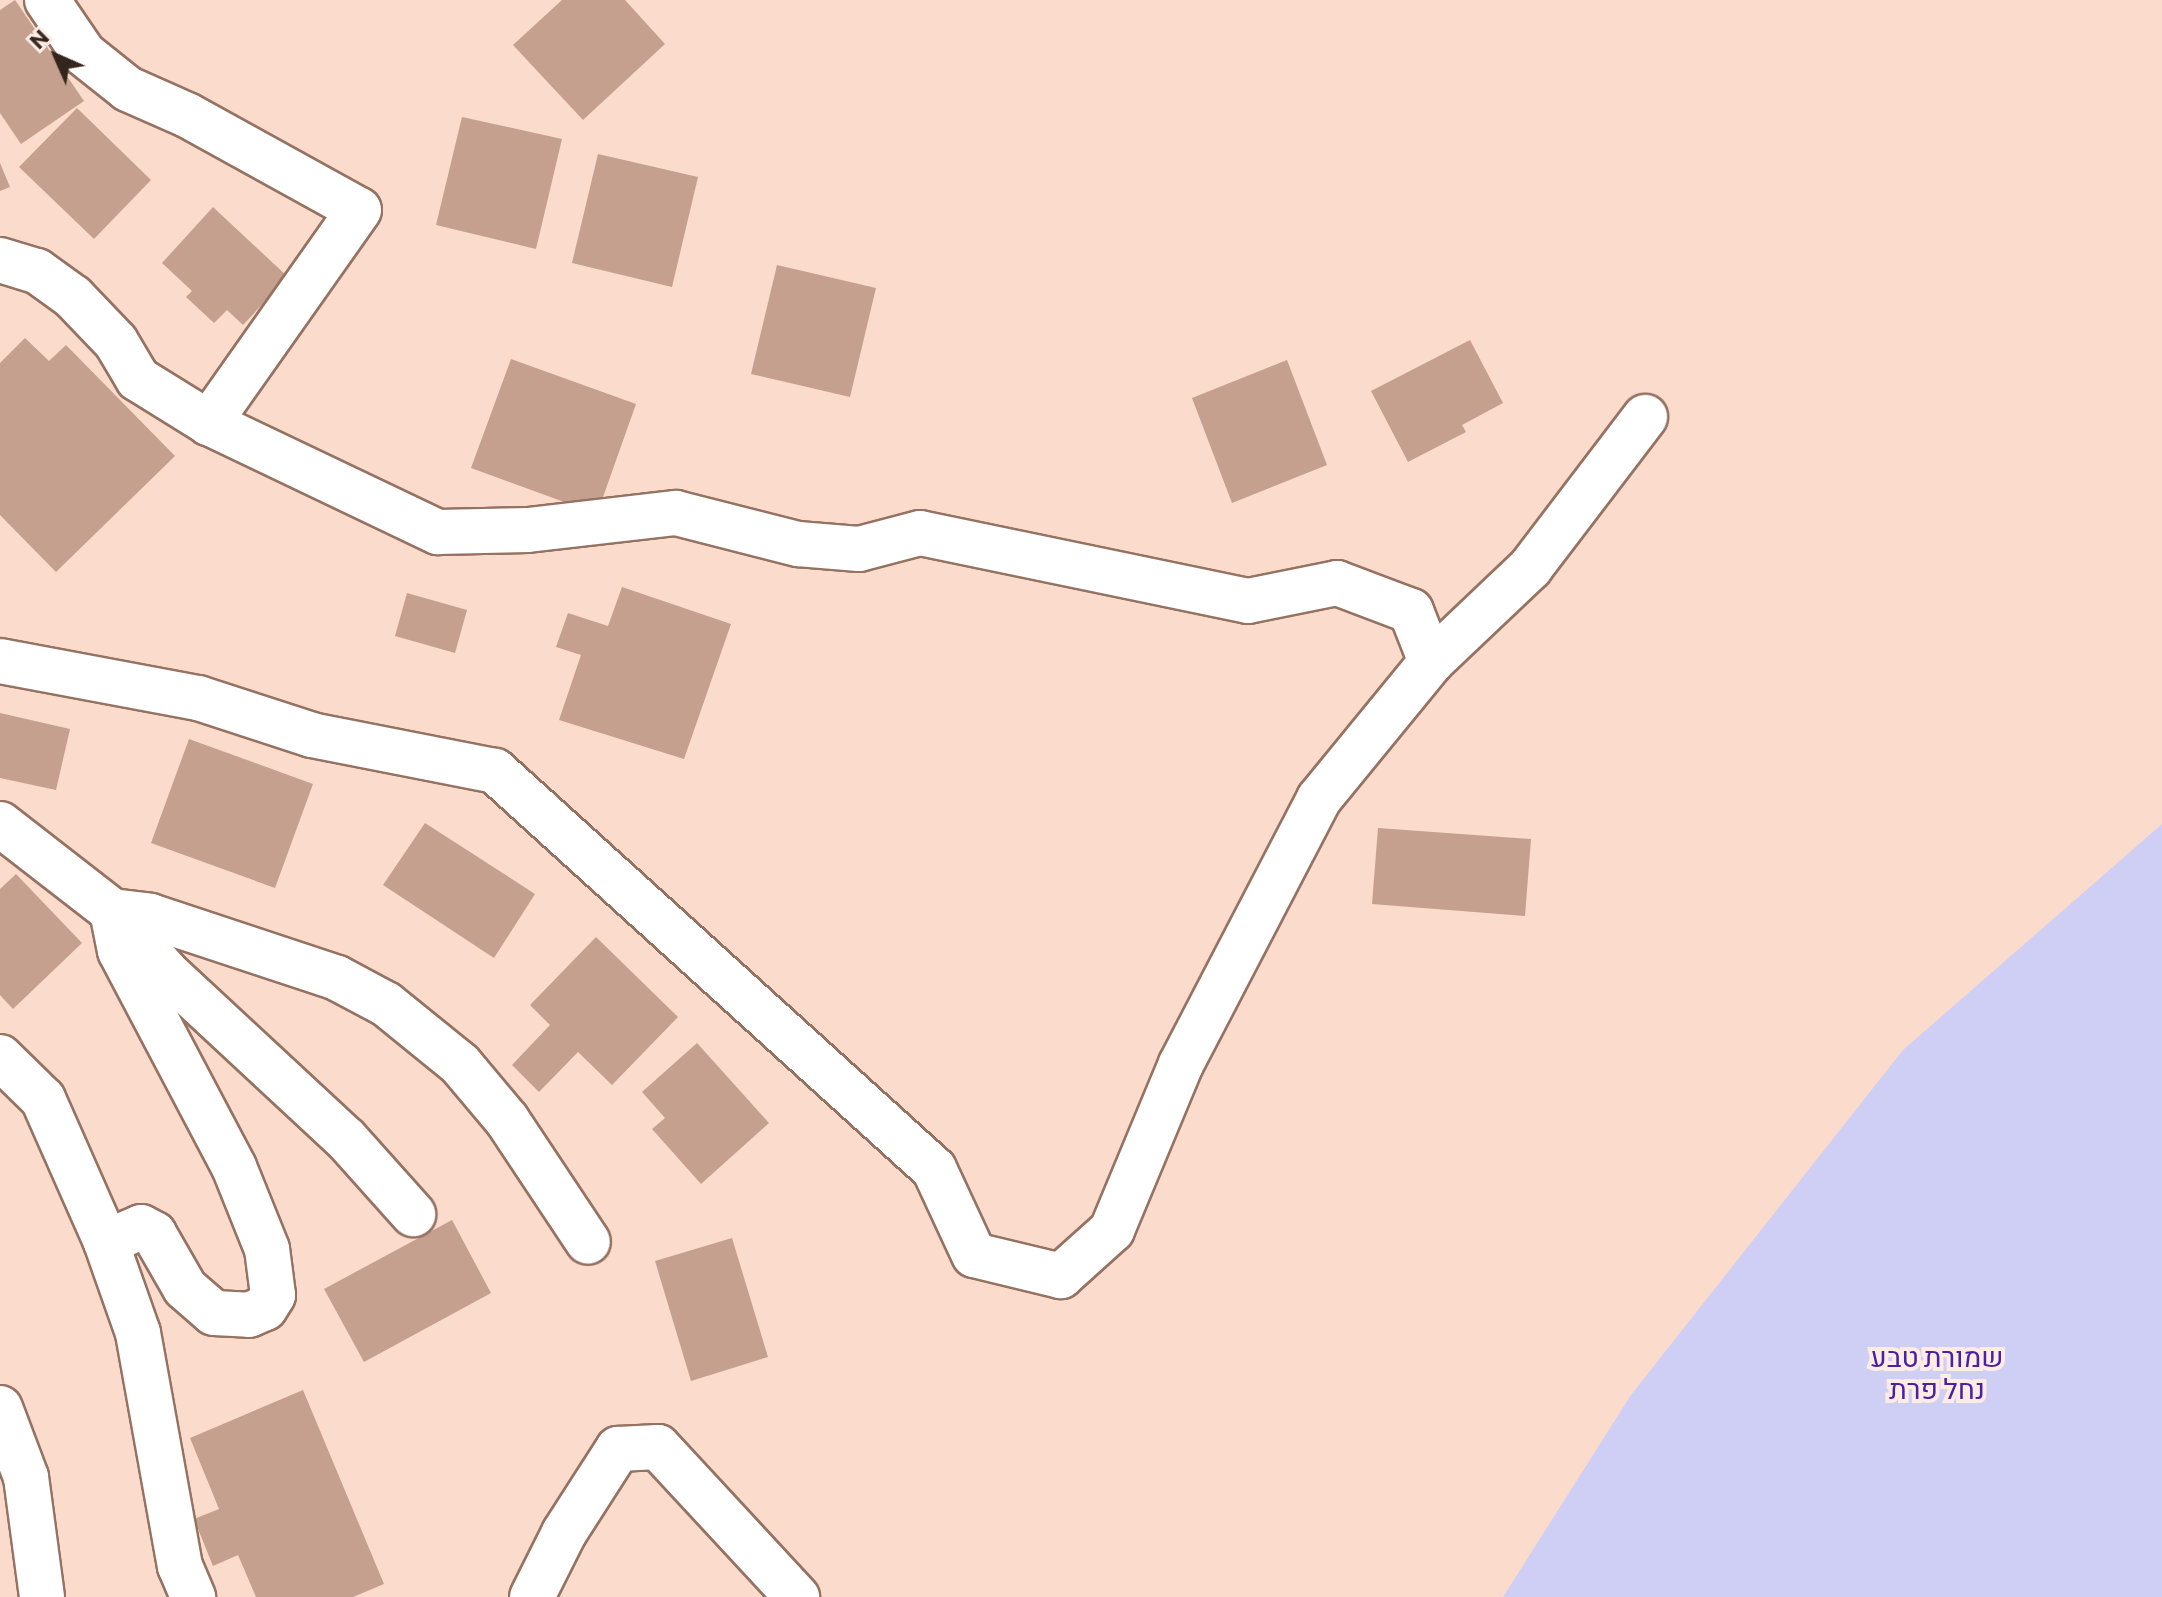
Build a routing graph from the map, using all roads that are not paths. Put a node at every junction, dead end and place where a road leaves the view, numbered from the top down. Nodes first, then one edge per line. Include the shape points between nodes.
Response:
1 (47, 0) edge
2 (0, 260) edge
3 (1645, 417) dead end
4 (209, 423) junction
5 (0, 661) edge
6 (1431, 662) junction
7 (0, 824) edge
8 (112, 911) junction
9 (0, 1057) edge
10 (413, 1214) dead end
11 (106, 1242) junction
12 (588, 1242) dead end
13 (0, 1408) edge
14 (42, 1597) edge
15 (193, 1597) edge
16 (532, 1597) edge
17 (797, 1597) edge

1 - 4 street via 84,54 128,89 187,115 359,210
2 - 4 street via 37,271 73,297 116,342 138,379
3 - 6 street via 1530,568
4 - 6 street via 438,532 528,530 676,513 798,544 859,549 920,533 1248,601 1337,583 1411,611
5 - 6 street via 198,698 312,735 495,771 934,1169 974,1255 1061,1276 1112,1230 1181,1064 1319,799
7 - 8 street
8 - 10 street via 166,972 346,1139
8 - 11 street via 120,951 234,1167 267,1249 273,1295 265,1308 249,1315 214,1313 185,1288 154,1234 141,1227
8 - 12 street via 150,916 337,978 386,1004 460,1064 507,1120
9 - 11 street via 43,1099
11 - 15 street via 138,1333 180,1566
13 - 14 street via 26,1477
16 - 17 street via 564,1533 618,1449 658,1447

